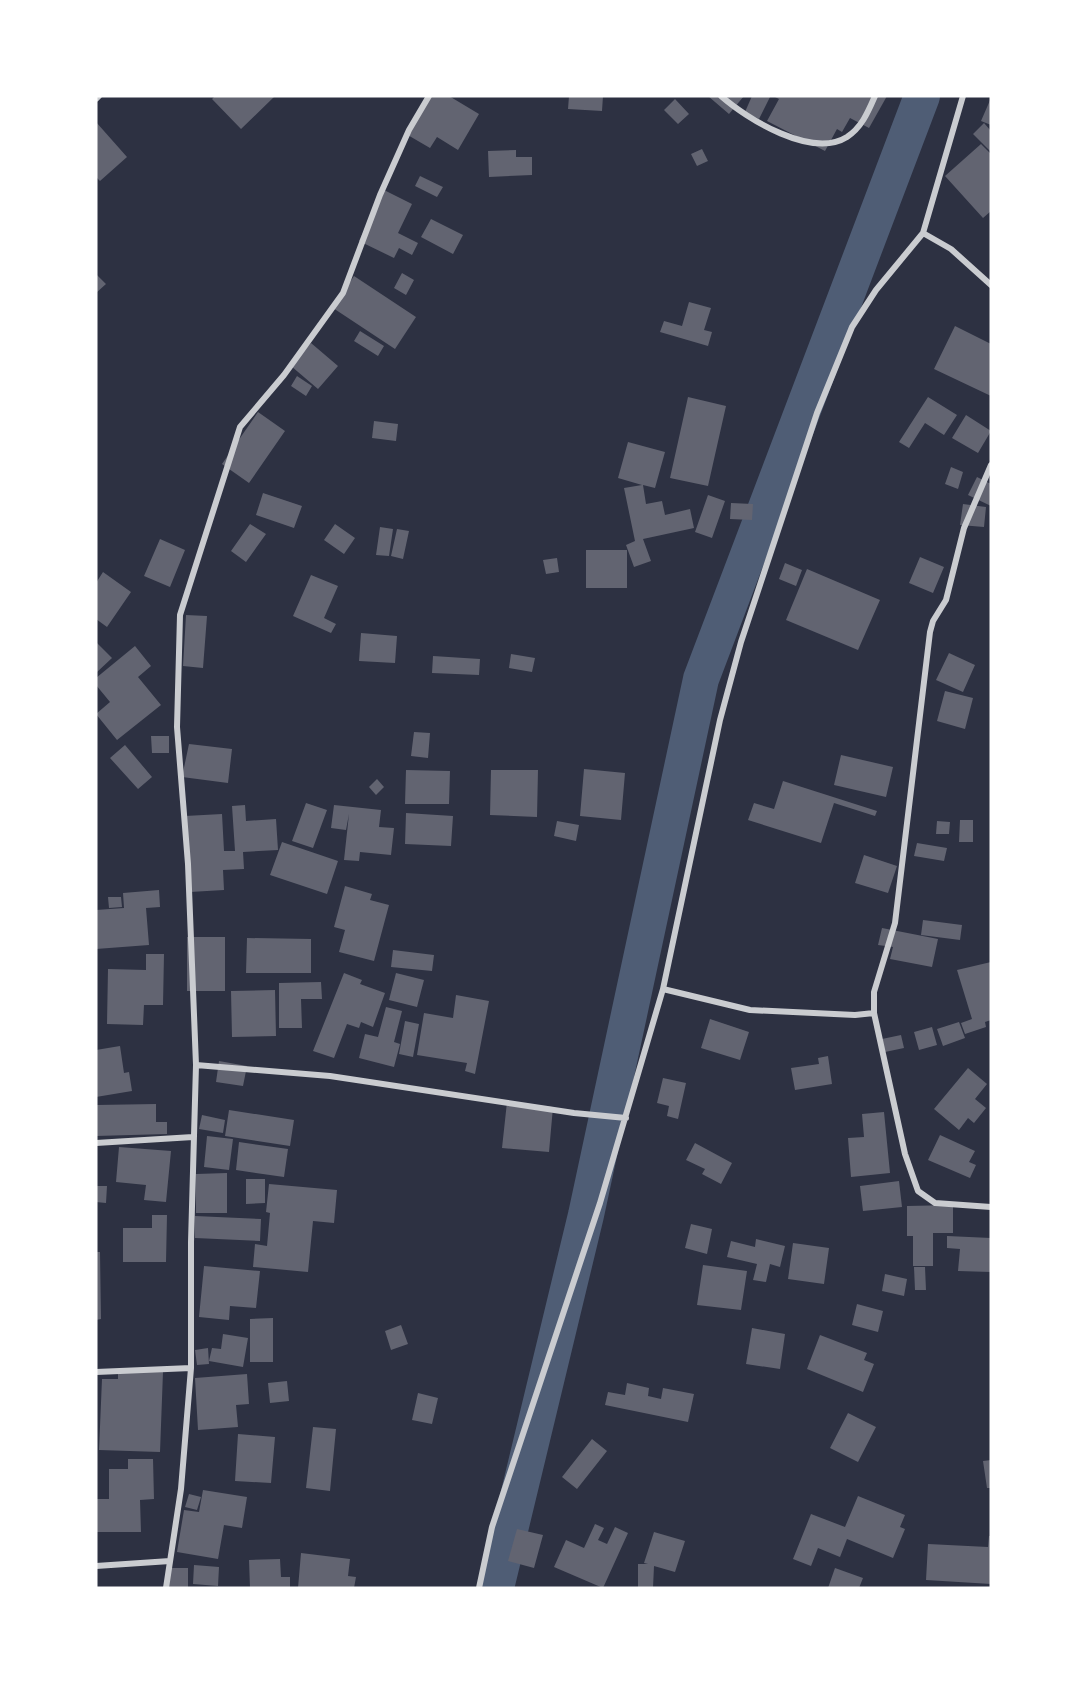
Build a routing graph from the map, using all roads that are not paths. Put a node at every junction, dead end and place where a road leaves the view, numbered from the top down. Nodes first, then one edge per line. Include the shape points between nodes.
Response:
1 (429, 96) edge
2 (721, 96) edge
3 (875, 96) edge
4 (963, 96) edge
5 (923, 233) junction
6 (991, 285) edge
7 (991, 465) edge
8 (663, 989) junction
9 (874, 1013) junction
10 (196, 1065) junction
11 (626, 1118) junction
12 (193, 1137) junction
13 (96, 1143) edge
14 (991, 1207) edge
15 (191, 1368) junction
16 (96, 1372) edge
17 (170, 1561) junction
18 (96, 1566) edge
19 (166, 1588) edge
20 (479, 1588) edge

1 - 10 street via 380,195 343,293 284,375 240,427 180,615 177,727 188,864
2 - 3 street via 758,122 784,134 804,142 826,143 845,138 860,126
4 - 5 street
5 - 6 street via 951,249
5 - 8 street via 862,309 817,413 741,642 720,720
7 - 9 street via 964,528 946,600 930,632 895,923 874,992
8 - 9 street via 750,1010 855,1016
8 - 11 street
9 - 14 street via 904,1154 918,1191 934,1203
10 - 11 street via 330,1076
10 - 12 street
11 - 20 street via 492,1527
12 - 13 street
12 - 15 street
15 - 16 street
15 - 17 street via 181,1489
17 - 18 street
17 - 19 street

